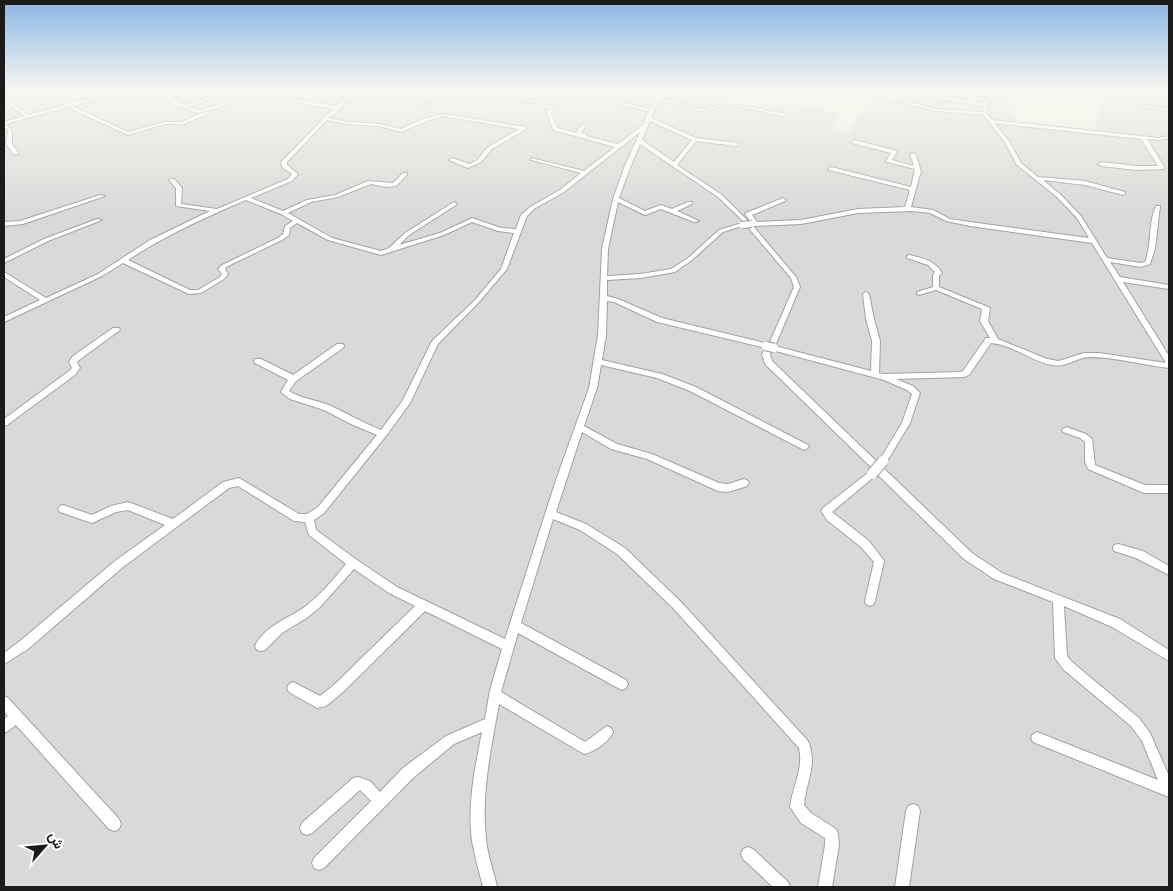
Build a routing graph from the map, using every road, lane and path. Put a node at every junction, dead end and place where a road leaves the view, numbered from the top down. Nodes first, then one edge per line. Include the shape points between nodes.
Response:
1 (10, 132) edge
2 (123, 132) edge
3 (135, 132) edge
4 (314, 132) edge
5 (518, 132) edge
6 (567, 132) edge
7 (579, 132) edge
8 (634, 132) edge
9 (642, 132) edge
10 (680, 132) edge
11 (999, 132) edge
12 (1092, 132) edge
13 (1143, 137) junction
14 (1169, 137) edge
15 (695, 138) junction
16 (854, 142) dead end
17 (622, 144) junction
18 (637, 144) junction
19 (736, 144) dead end
20 (16, 154) dead end
21 (913, 154) dead end
22 (533, 159) dead end
23 (452, 160) dead end
24 (1101, 164) dead end
25 (674, 165) junction
26 (916, 168) junction
27 (831, 169) dead end
28 (586, 173) junction
29 (405, 174) dead end
30 (1035, 178) junction
31 (172, 180) dead end
32 (913, 189) junction
33 (1123, 193) dead end
34 (102, 196) dead end
35 (246, 198) junction
36 (616, 199) junction
37 (783, 200) dead end
38 (690, 203) dead end
39 (454, 204) dead end
40 (1158, 207) dead end
41 (908, 209) junction
42 (215, 210) junction
43 (672, 211) junction
44 (283, 213) junction
45 (99, 220) dead end
46 (696, 221) dead end
47 (297, 222) junction
48 (4, 224) edge
49 (753, 224) junction
50 (742, 225) joint
51 (517, 232) junction
52 (1094, 242) junction
53 (391, 250) junction
54 (909, 257) dead end
55 (1104, 259) junction
56 (123, 260) junction
57 (4, 261) edge
58 (4, 274) edge
59 (604, 278) junction
60 (1117, 279) junction
61 (1169, 287) edge
62 (936, 288) junction
63 (919, 293) dead end
64 (866, 294) dead end
65 (604, 298) junction
66 (44, 300) junction
67 (4, 320) edge
68 (116, 330) dead end
69 (995, 340) junction
70 (340, 346) dead end
71 (258, 361) dead end
72 (598, 362) junction
73 (1169, 362) edge
74 (1169, 366) edge
75 (879, 376) junction
76 (293, 379) junction
77 (4, 423) edge
78 (580, 427) junction
79 (1066, 430) dead end
80 (383, 434) junction
81 (805, 447) dead end
82 (744, 483) dead end
83 (1169, 489) edge
84 (64, 509) dead end
85 (550, 514) junction
86 (309, 518) junction
87 (172, 523) junction
88 (1118, 548) dead end
89 (353, 563) junction
90 (1169, 571) edge
91 (870, 601) dead end
92 (1058, 604) junction
93 (422, 605) junction
94 (514, 625) junction
95 (261, 646) dead end
96 (508, 646) junction
97 (1169, 656) edge
98 (4, 659) edge
99 (622, 684) dead end
100 (293, 688) dead end
101 (495, 695) junction
102 (4, 702) edge
103 (16, 717) junction
104 (489, 723) junction
105 (4, 727) edge
106 (607, 732) dead end
107 (1037, 738) dead end
108 (1169, 791) edge
109 (380, 801) junction
110 (913, 812) dead end
111 (114, 824) dead end
112 (307, 828) dead end
113 (748, 854) dead end
114 (319, 863) dead end
115 (490, 887) edge
116 (783, 887) edge
117 (825, 887) edge
118 (902, 887) edge

1 - 20 street via 8,144
2 - 3 street
4 - 35 street via 284,162 284,166 296,174 294,178
5 - 23 street via 490,148 472,165
6 - 17 street
7 - 17 street
8 - 17 street
9 - 18 street
10 - 15 street
11 - 30 street via 1016,160
12 - 13 street
13 - 14 street via 1162,140
13 - 24 street via 1162,168
15 - 19 street
15 - 25 street
16 - 26 street via 894,152 889,161
17 - 18 street
17 - 28 street
18 - 25 street
18 - 36 street
21 - 26 street
22 - 28 street
25 - 92 street via 720,196 794,278 797,287 766,354 768,362 968,556 998,576
26 - 32 street
27 - 32 street
28 - 51 street via 528,212
29 - 44 street via 394,185 368,182
30 - 33 street via 1085,183
30 - 52 street via 1070,207
31 - 42 street via 179,188 178,204
32 - 41 street
34 - 48 street via 21,223
35 - 42 street
35 - 44 street
36 - 43 street via 645,213 661,207
36 - 59 street via 607,233
37 - 49 street via 748,214
38 - 43 street
39 - 53 street via 407,234
40 - 55 street via 1154,217 1154,248 1148,263 1141,265
41 - 49 street via 863,211 801,222
41 - 52 street via 931,211 948,220 970,224
42 - 56 street
43 - 46 street
44 - 47 street
45 - 57 street via 46,240
47 - 53 street via 339,242 381,253
47 - 56 street via 288,227 286,235 280,239 224,266 222,278 195,293
49 - 50 street, bridge
50 - 59 street via 721,231 673,270
51 - 53 street via 472,220 442,234
51 - 80 street via 504,269 435,344 407,401
52 - 55 street
54 - 62 street via 936,267 939,273
55 - 60 street
56 - 66 street via 100,275
58 - 66 street
59 - 65 street
60 - 61 street
60 - 73 street
62 - 63 street
62 - 69 street via 986,308 984,321
64 - 75 street via 876,341
65 - 72 street
65 - 75 street via 616,300 660,320
66 - 67 street
68 - 77 street via 76,358 76,368 72,373
69 - 74 street via 1037,359 1061,364 1087,354
69 - 75 street via 988,340 961,375
70 - 76 street
71 - 76 street
72 - 78 street
72 - 81 street via 659,376 693,389
75 - 91 street, bridge via 916,393 906,424 872,474 826,511 879,560
76 - 80 street via 286,389 288,395 327,408
78 - 82 street via 614,447 649,456 718,487 728,488
78 - 85 street
79 - 83 street via 1089,440 1091,467 1137,487
80 - 86 street via 336,493
84 - 87 street via 92,518 128,506
85 - 94 street
85 - 117 street via 595,534 621,551 677,605 804,745 808,754 807,766 797,807 806,818 831,834
86 - 87 street via 298,518 244,485 233,483 216,491
86 - 89 street via 312,532
87 - 98 street
88 - 90 street via 1139,554
89 - 93 street
89 - 95 street via 318,602 281,627
92 - 97 street via 1132,631
92 - 108 street via 1061,658 1135,722 1146,737
93 - 96 street
93 - 100 street via 322,702
94 - 96 street
94 - 99 street
96 - 101 street
101 - 104 street
101 - 106 street via 584,748
102 - 103 street
103 - 105 street
103 - 111 street
104 - 109 street via 456,737 437,750 408,772
104 - 115 street via 477,813 479,841
107 - 108 street
109 - 112 street via 358,783
109 - 114 street
110 - 118 street
113 - 116 street

